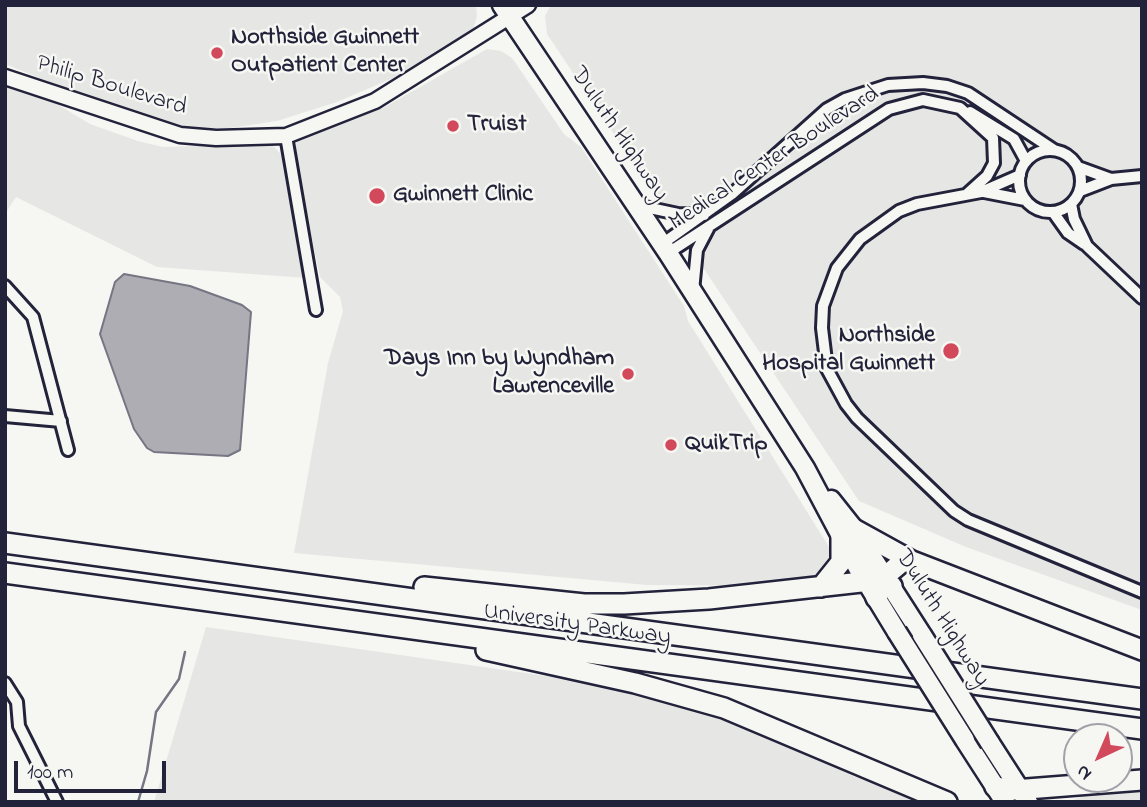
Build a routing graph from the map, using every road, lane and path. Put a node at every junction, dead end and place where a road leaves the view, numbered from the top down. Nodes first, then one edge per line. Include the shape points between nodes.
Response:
1 (528, 5) edge
2 (506, 11) edge
3 (5, 77) edge
4 (960, 108) junction
5 (286, 136) junction
6 (1054, 150) junction
7 (1026, 161) junction
8 (1078, 167) junction
9 (1020, 174) junction
10 (1142, 176) edge
11 (1111, 180) junction
12 (1080, 191) junction
13 (981, 192) junction
14 (967, 195) junction
15 (1025, 200) junction
16 (1071, 204) junction
17 (636, 205) junction
18 (1053, 212) junction
19 (704, 215) junction
20 (712, 225) junction
21 (1087, 246) junction
22 (665, 249) junction
23 (5, 286) edge
24 (693, 292) junction
25 (1142, 298) edge
26 (316, 310) dead end
27 (5, 416) edge
28 (61, 421) junction
29 (68, 450) dead end
30 (848, 533) junction
31 (5, 543) edge
32 (912, 561) junction
33 (5, 573) edge
34 (296, 583) junction
35 (881, 585) junction
36 (821, 587) junction
37 (1142, 592) edge
38 (397, 626) junction
39 (1142, 650) edge
40 (5, 683) edge
41 (1142, 699) edge
42 (1142, 729) edge
43 (1063, 786) edge
44 (1011, 792) edge
45 (57, 802) edge
46 (947, 802) edge

1 - 2 street, Philip Boulevard
2 - 5 street, Philip Boulevard via 375,102
2 - 17 main road, Duluth Highway
3 - 5 street, Philip Boulevard via 180,135
4 - 7 street via 1014,139
4 - 14 street, Medical Center Boulevard via 988,132 995,146 987,176
4 - 20 street, Medical Center Boulevard via 923,100 889,109
5 - 26 street
6 - 7 street via 1034,154
6 - 8 street
6 - 19 street, Medical Center Boulevard via 968,93 923,83 888,85 827,109
7 - 9 street
8 - 11 street
8 - 12 street
9 - 13 street
9 - 15 street
10 - 11 street
11 - 12 street
12 - 16 street
13 - 14 street
13 - 15 street
14 - 37 street via 898,211 860,239 837,268 822,317 823,348 831,378 857,418 954,511
15 - 18 street via 1043,212
16 - 18 street
16 - 21 street
17 - 19 street, Medical Center Boulevard
17 - 22 main road, Duluth Highway
18 - 21 street via 1068,233
19 - 22 street, Medical Center Boulevard
20 - 22 street, Medical Center Boulevard
20 - 24 street via 697,250
21 - 25 street
22 - 24 main road, Duluth Highway
23 - 28 street via 33,317
24 - 30 main road, Duluth Highway
27 - 28 street
28 - 29 street
30 - 32 highway
30 - 35 main road, Duluth Highway
30 - 36 highway via 841,562
31 - 34 highway, University Parkway
32 - 35 highway via 901,564
32 - 39 highway
33 - 38 highway, University Parkway
34 - 36 highway via 374,581 584,604 666,603
34 - 41 highway, University Parkway
35 - 36 highway
35 - 44 main road, Duluth Highway, bridge via 922,635 990,743
35 - 44 main road, Duluth Highway, bridge via 897,632 965,740
38 - 42 highway, University Parkway
38 - 46 highway via 698,700
40 - 45 street via 16,702 19,726
43 - 44 highway

